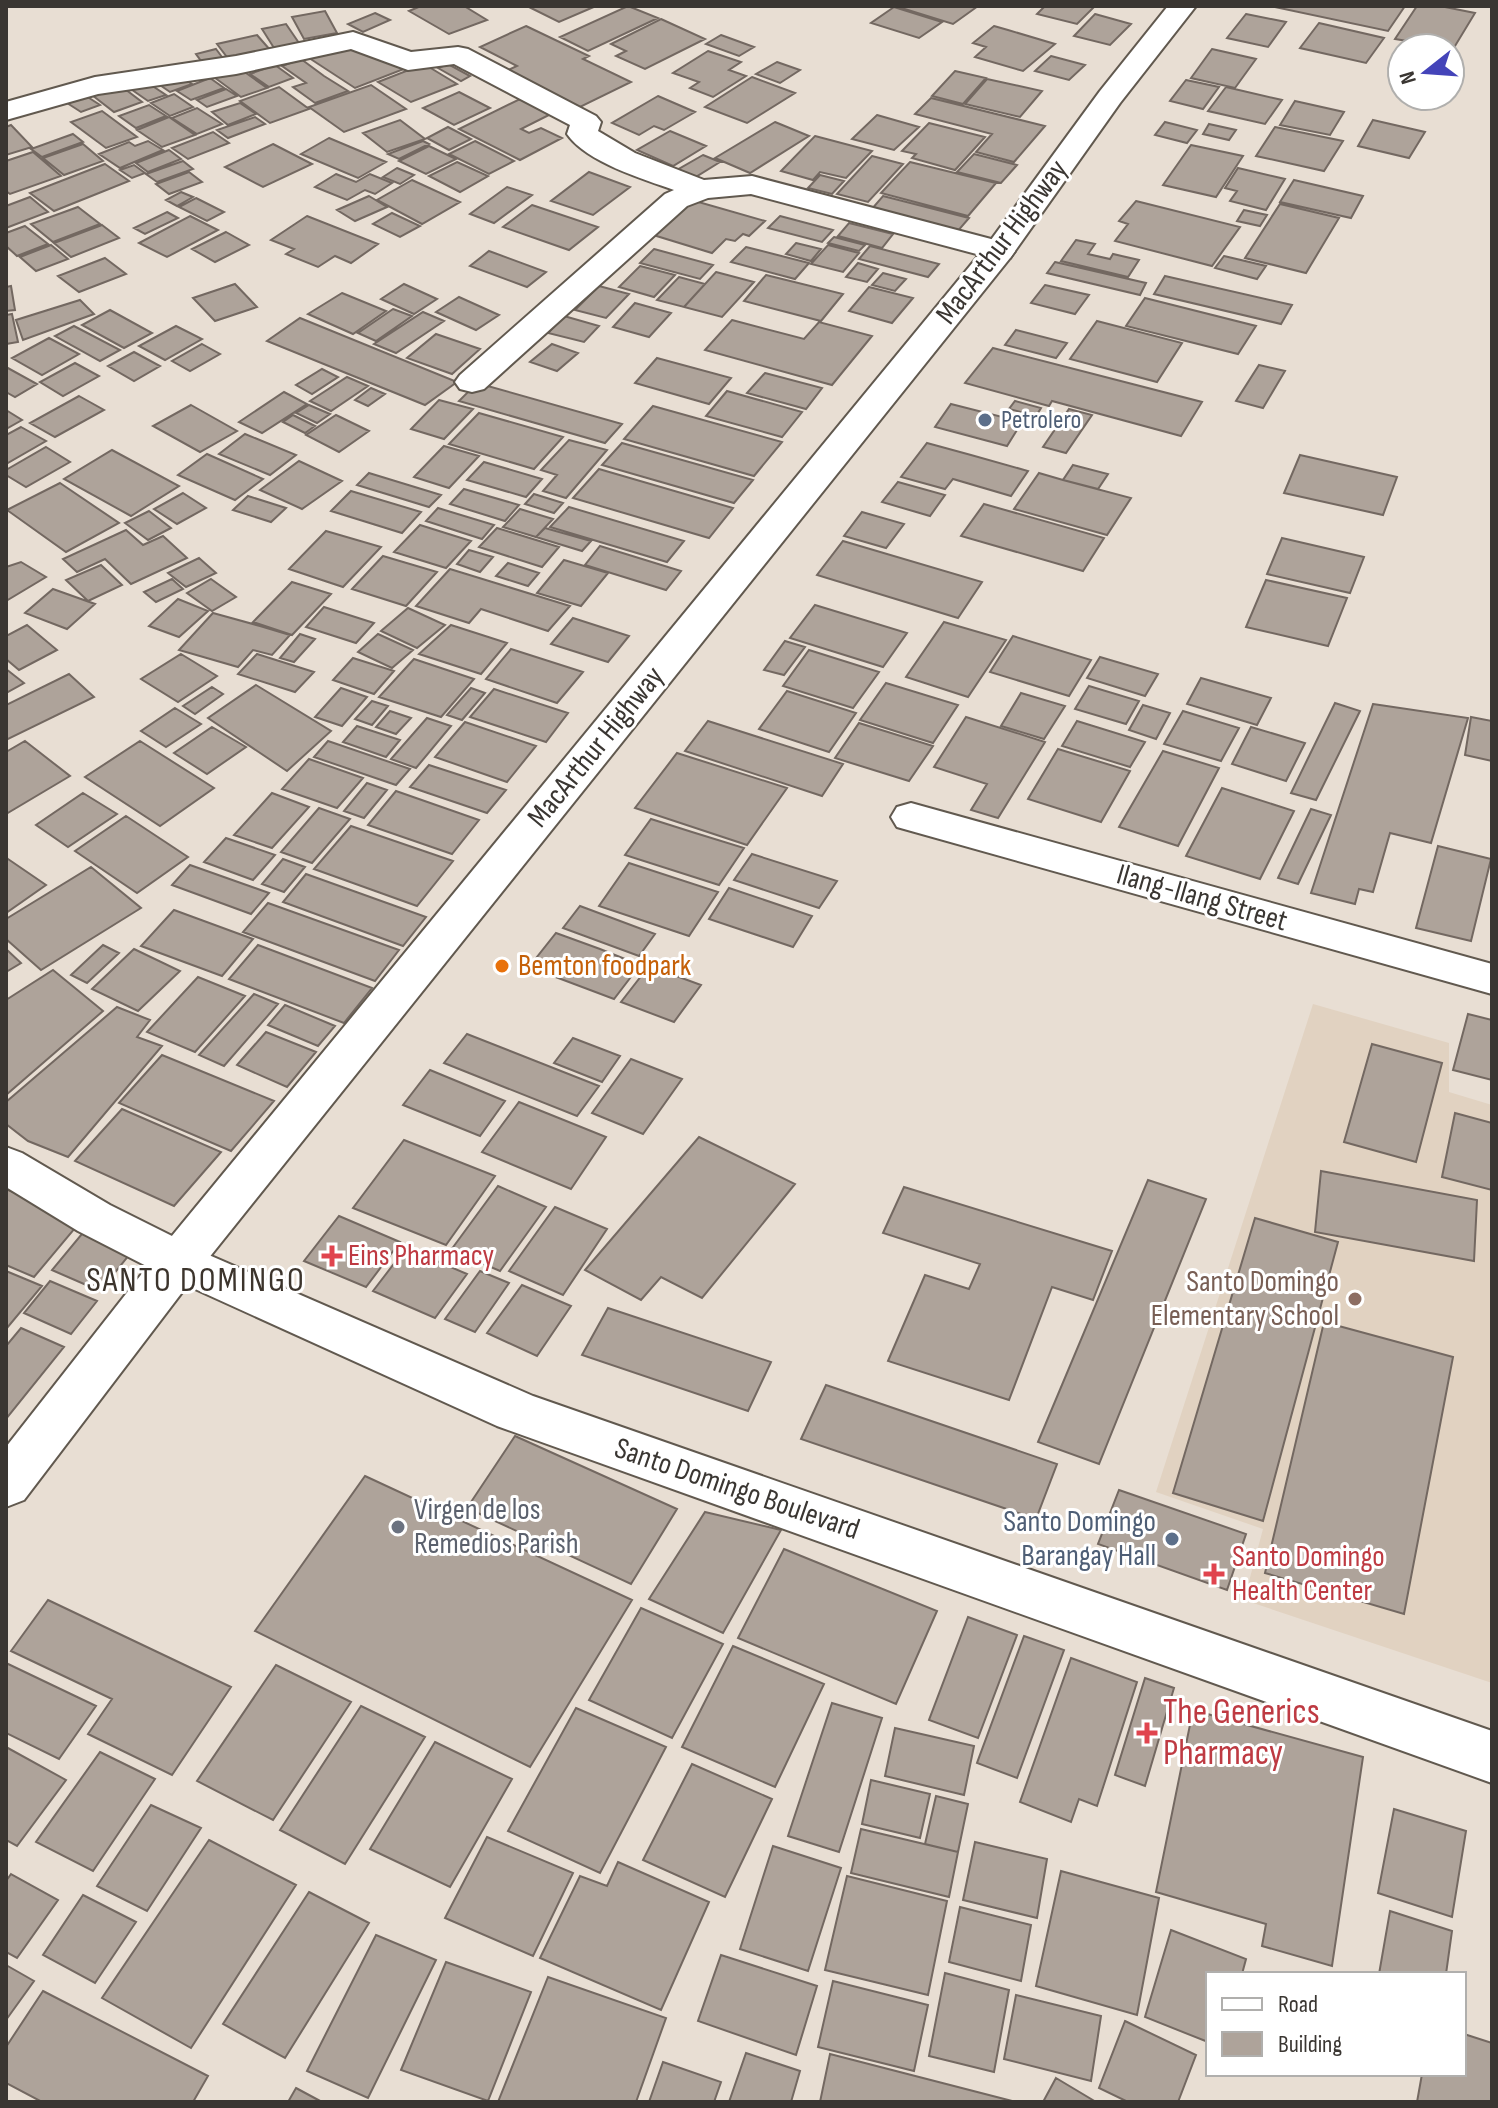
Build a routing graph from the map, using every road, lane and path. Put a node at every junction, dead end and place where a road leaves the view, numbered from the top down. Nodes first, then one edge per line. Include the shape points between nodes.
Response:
1 (1182, 6) edge
2 (6, 111) edge
3 (702, 189) junction
4 (999, 251) junction
5 (472, 382) dead end
6 (911, 817) dead end
7 (1492, 979) edge
8 (6, 1165) edge
9 (179, 1261) junction
10 (6, 1485) edge
11 (1492, 1757) edge

1 - 4 main road, MacArthur Highway
2 - 3 main road via 95,86 236,65 353,40 408,61 458,55 586,122 582,134 597,146
3 - 4 main road via 752,185
3 - 5 main road via 676,200
4 - 9 main road, MacArthur Highway
6 - 7 main road, Ilang-Ilang Street
8 - 9 main road, Santo Domingo Boulevard
9 - 10 main road, MacArthur Highway
9 - 11 main road, Santo Domingo Boulevard via 515,1411

